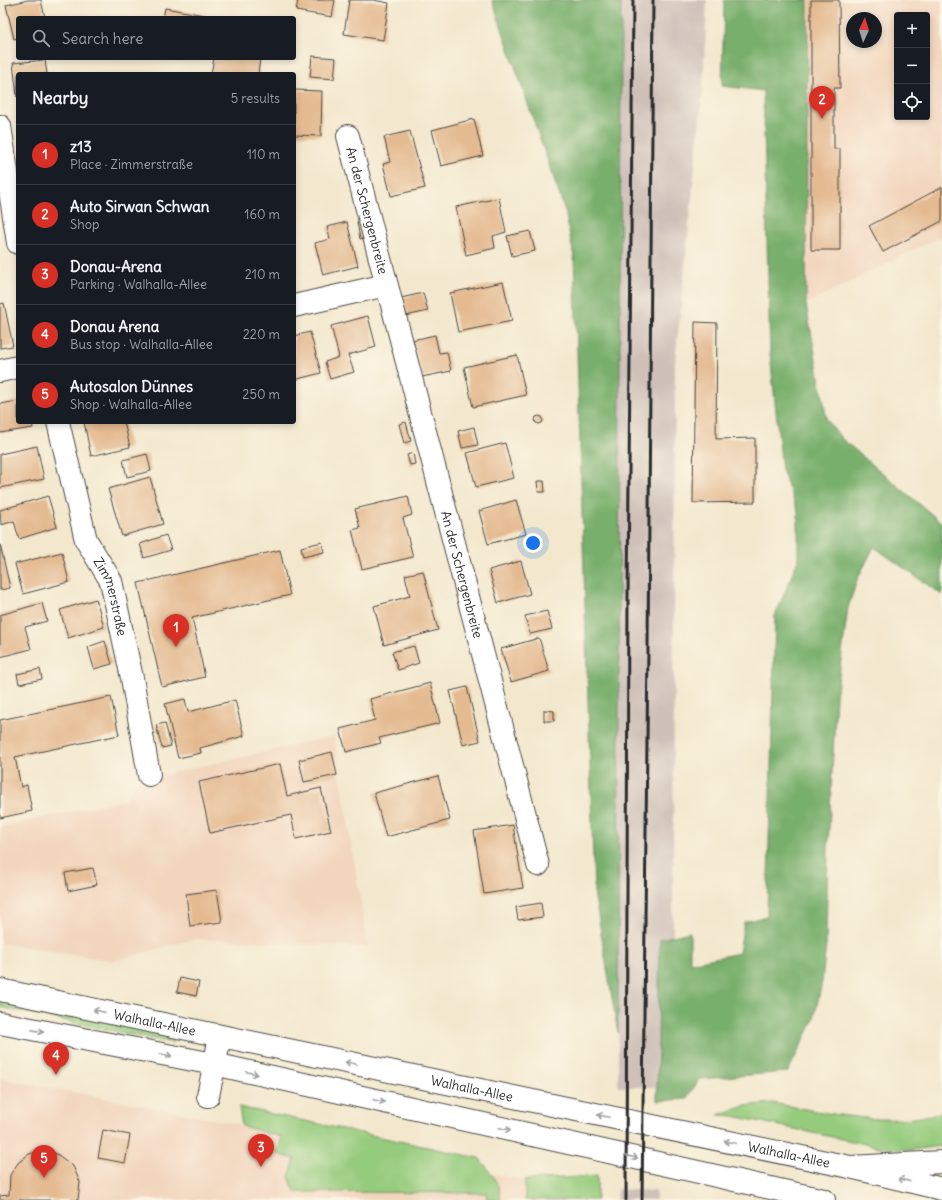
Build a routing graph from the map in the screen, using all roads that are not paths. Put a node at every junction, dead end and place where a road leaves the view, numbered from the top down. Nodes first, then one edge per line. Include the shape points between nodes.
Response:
1 (0, 126) edge
2 (348, 136) dead end
3 (16, 230) edge
4 (386, 285) junction
5 (296, 306) edge
6 (16, 367) edge
7 (0, 371) edge
8 (58, 424) edge
9 (149, 775) dead end
10 (538, 864) dead end
11 (0, 990) edge
12 (0, 1023) edge
13 (220, 1037) junction
14 (214, 1064) junction
15 (208, 1096) dead end
16 (942, 1162) edge
17 (850, 1167) junction
18 (726, 1178) junction
19 (942, 1190) edge
20 (772, 1200) edge
21 (824, 1200) edge

1 - 3 main road
2 - 4 main road, An der Schergenbreite
4 - 5 main road, An der Schergenbreite
4 - 10 main road, An der Schergenbreite
6 - 7 main road
8 - 9 main road, Zimmerstraße via 86,540 110,581 132,678
13 -> 11 main road, Walhalla-Allee
12 -> 14 main road
13 - 14 main road
17 -> 13 main road, Walhalla-Allee
14 - 15 main road
14 -> 18 main road
16 - 17 main road
19 -> 17 main road, Walhalla-Allee
18 - 20 main road
18 - 21 main road

